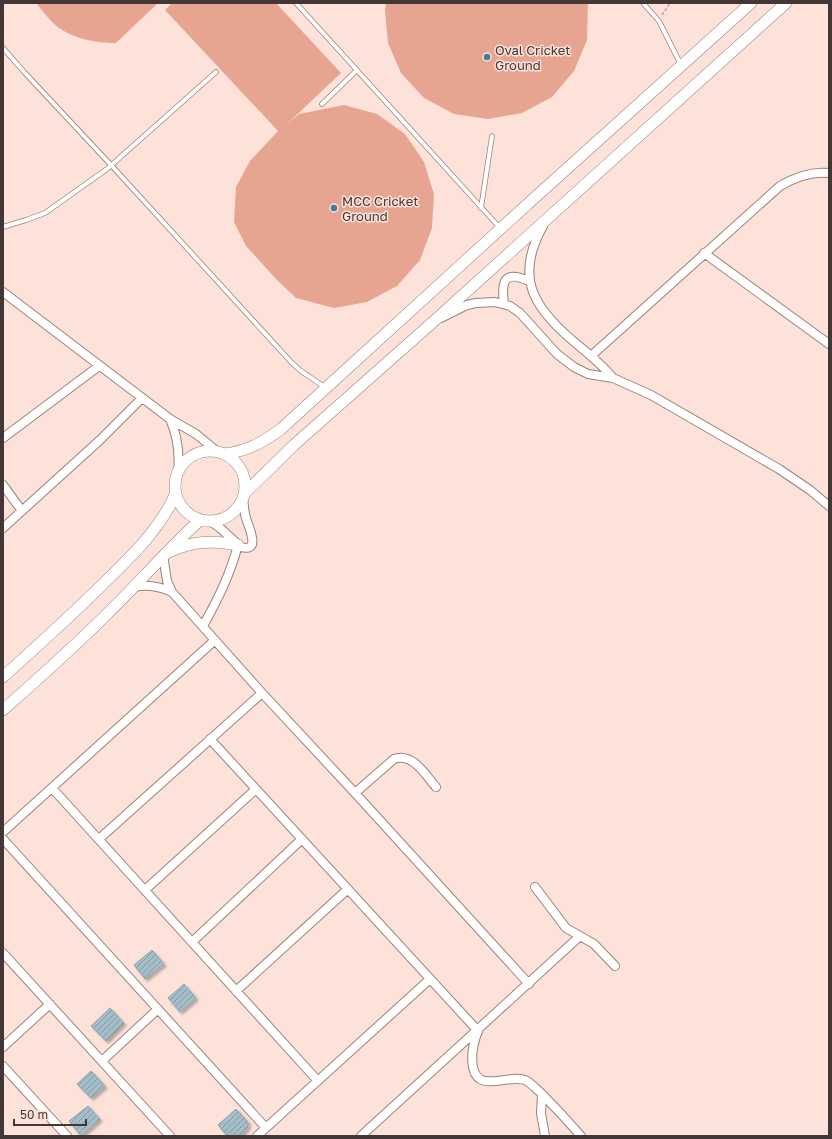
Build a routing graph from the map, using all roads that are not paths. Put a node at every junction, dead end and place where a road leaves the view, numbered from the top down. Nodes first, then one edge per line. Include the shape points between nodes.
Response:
1 (643, 3) edge
2 (751, 3) edge
3 (786, 3) edge
4 (794, 3) edge
5 (298, 4) edge
6 (750, 36) junction
7 (3, 48) edge
8 (682, 65) junction
9 (357, 70) junction
10 (216, 72) dead end
11 (322, 104) dead end
12 (492, 136) dead end
13 (111, 165) junction
14 (829, 173) edge
15 (481, 208) junction
16 (550, 216) junction
17 (3, 227) edge
18 (500, 229) junction
19 (704, 253) junction
20 (529, 281) junction
21 (3, 292) edge
22 (504, 304) junction
23 (433, 322) junction
24 (829, 344) edge
25 (591, 356) junction
26 (100, 366) junction
27 (612, 378) junction
28 (326, 388) junction
29 (142, 398) junction
30 (170, 419) junction
31 (3, 438) edge
32 (221, 453) junction
33 (178, 472) junction
34 (3, 485) edge
35 (176, 493) junction
36 (244, 496) junction
37 (829, 506) edge
38 (22, 511) junction
39 (205, 520) junction
40 (3, 528) edge
41 (238, 545) junction
42 (163, 555) junction
43 (134, 587) junction
44 (172, 592) junction
45 (203, 626) junction
46 (214, 640) junction
47 (3, 677) edge
48 (262, 693) junction
49 (3, 710) edge
50 (210, 739) junction
51 (52, 788) junction
52 (436, 788) dead end
53 (256, 789) junction
54 (355, 792) junction
55 (3, 832) edge
56 (3, 839) edge
57 (99, 839) junction
58 (302, 839) junction
59 (535, 887) dead end
60 (348, 889) junction
61 (145, 890) junction
62 (580, 936) junction
63 (192, 942) junction
64 (3, 953) edge
65 (615, 966) dead end
66 (430, 979) junction
67 (529, 984) junction
68 (236, 990) junction
69 (50, 1004) junction
70 (158, 1009) junction
71 (478, 1031) junction
72 (3, 1047) edge
73 (102, 1061) junction
74 (3, 1066) edge
75 (318, 1081) junction
76 (542, 1095) junction
77 (266, 1128) junction
78 (67, 1136) edge
79 (170, 1136) edge
80 (257, 1136) edge
81 (361, 1136) edge
82 (545, 1136) edge
83 (581, 1136) edge

1 - 8 lane via 659,21
2 - 8 street
3 - 6 street
4 - 6 street
5 - 9 lane
6 - 16 street
7 - 13 lane
8 - 18 street
9 - 11 lane
9 - 15 lane
10 - 13 lane
12 - 15 lane
13 - 17 lane via 44,213
13 - 28 lane via 292,363
14 - 19 street via 805,174 780,186
15 - 18 lane
16 - 20 street via 539,232 532,251
16 - 23 street
18 - 28 street
19 - 24 street
19 - 25 street
20 - 22 street via 518,276 505,281 502,290
20 - 25 street via 544,311
21 - 26 street
22 - 23 street via 485,302 467,305
22 - 27 street via 520,312 557,354 574,367 592,375
23 - 36 street via 294,445
25 - 27 street
26 - 29 street
26 - 31 street
27 - 37 street via 651,395 768,463 795,479
28 - 32 street via 269,438 241,452
29 - 30 street
29 - 38 street
30 - 32 street
30 - 33 street via 178,440
32 - 33 street via 207,452 195,455 185,462
32 - 36 street via 234,461 241,470 245,482
33 - 35 street
34 - 38 street
35 - 39 street via 184,510 191,516
35 - 47 street via 163,518 146,541 74,613
36 - 39 street via 233,513 222,519
36 - 41 street via 246,520 253,540 248,547
38 - 40 street
39 - 41 street via 220,528
39 - 42 street via 174,543
41 - 42 street via 199,542
41 - 45 street via 225,585
42 - 43 street
42 - 44 street via 167,581
43 - 44 street via 154,585
43 - 49 street
44 - 45 street
45 - 46 street
46 - 48 street
46 - 51 street
48 - 50 street
48 - 54 street
50 - 53 street
50 - 57 street
51 - 55 street
51 - 57 street
52 - 54 street via 413,762 402,757 394,760
53 - 58 street
53 - 61 street
54 - 67 street
56 - 70 street
57 - 61 street
58 - 60 street
58 - 63 street
59 - 62 street via 563,925
60 - 66 street
60 - 68 street
61 - 63 street
62 - 65 street via 597,946
62 - 67 street
63 - 68 street
64 - 69 street
66 - 71 street
66 - 75 street
67 - 71 street
68 - 75 street
69 - 72 street
69 - 73 street
70 - 73 street
70 - 77 street
71 - 76 street via 472,1059 474,1071 479,1078 488,1082 523,1079
71 - 81 street
73 - 79 street
74 - 78 street
75 - 77 street
76 - 82 street
76 - 83 street
77 - 80 street

